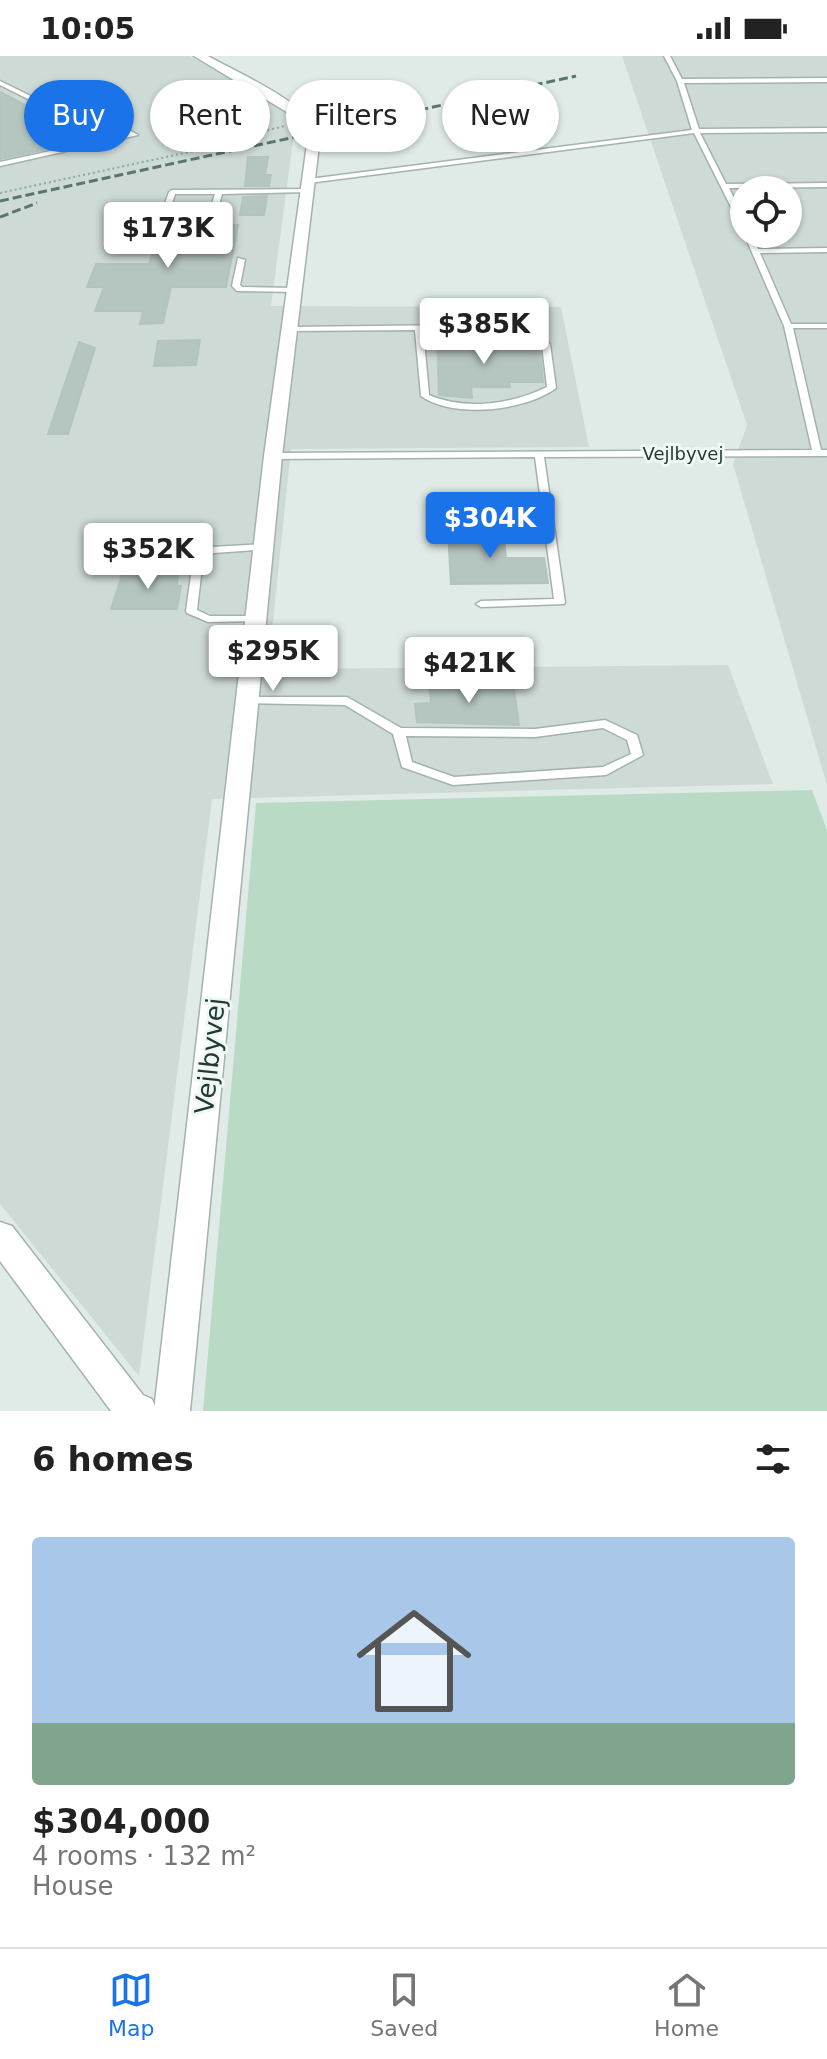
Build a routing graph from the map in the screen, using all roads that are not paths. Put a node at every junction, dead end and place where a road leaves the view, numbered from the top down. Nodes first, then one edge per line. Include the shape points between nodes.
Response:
1 (200, 56) edge
2 (667, 56) edge
3 (827, 80) edge
4 (680, 81) junction
5 (0, 83) edge
6 (827, 130) edge
7 (696, 131) junction
8 (0, 164) edge
9 (827, 185) edge
10 (308, 186) junction
11 (726, 186) junction
12 (219, 192) junction
13 (730, 195) edge
14 (755, 248) edge
15 (827, 250) edge
16 (756, 251) junction
17 (241, 260) dead end
18 (295, 290) junction
19 (788, 326) junction
20 (827, 326) edge
21 (419, 327) junction
22 (290, 329) junction
23 (822, 453) edge
24 (539, 455) junction
25 (273, 456) junction
26 (265, 547) junction
27 (481, 604) dead end
28 (257, 619) junction
29 (248, 701) junction
30 (399, 732) junction
31 (0, 1236) edge
32 (139, 1411) edge
33 (172, 1411) edge

1 - 10 street, Vejlbyvej via 307,122 314,137
2 - 4 lane
3 - 4 lane
4 - 7 lane
5 - 8 lane via 44,105 77,104 135,135
6 - 7 lane
7 - 10 lane
7 - 11 lane
9 - 11 lane
10 - 12 lane
10 - 18 street, Vejlbyvej
11 - 13 lane
12 - 12 lane via 172,192 164,218 211,219
14 - 16 lane
15 - 16 lane
16 - 19 lane
17 - 18 lane via 236,286 240,289
18 - 22 street, Vejlbyvej
19 - 20 lane
19 - 23 lane
21 - 21 lane via 484,328 538,338 546,344 552,388 513,403 436,403 425,396
21 - 22 lane
22 - 25 street, Vejlbyvej
23 - 24 lane, Vejlbyvej
24 - 25 lane, Vejlbyvej
24 - 27 lane via 560,602
25 - 26 street, Vejlbyvej
26 - 28 street, Vejlbyvej
26 - 28 lane via 212,550 198,556 191,611 208,619
28 - 29 street, Vejlbyvej
29 - 30 lane via 347,701
29 - 33 street, Vejlbyvej
30 - 30 lane via 535,733 605,724 633,738 637,755 606,771 453,781 406,764
31 - 32 street via 130,1407

